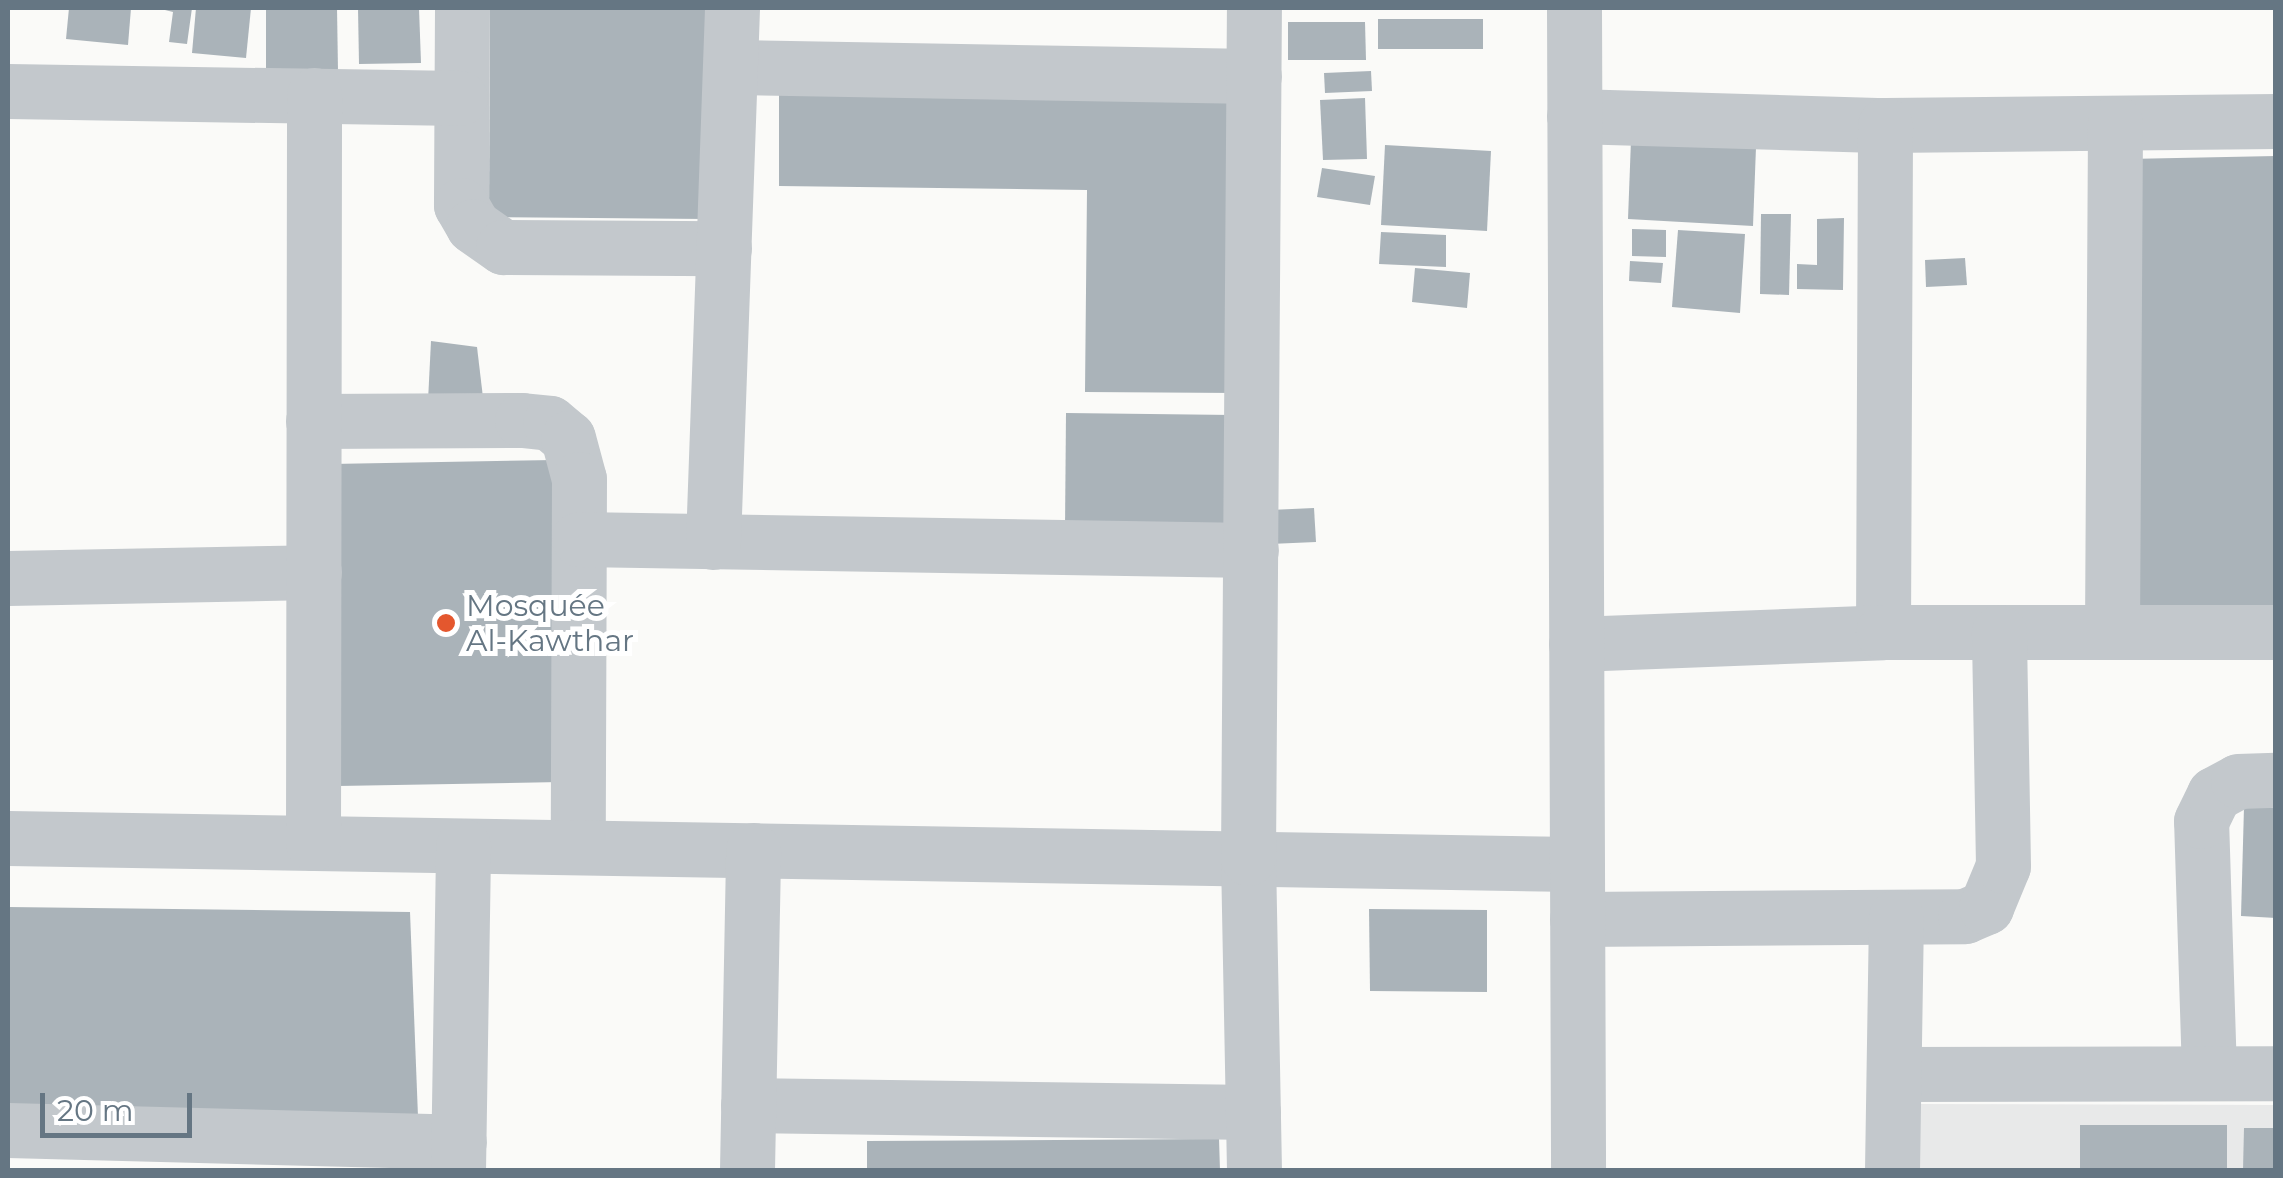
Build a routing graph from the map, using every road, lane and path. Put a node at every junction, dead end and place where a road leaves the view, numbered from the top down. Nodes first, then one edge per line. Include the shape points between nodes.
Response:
1 (462, 8) edge
2 (732, 8) edge
3 (1254, 8) edge
4 (1574, 8) edge
5 (730, 67) junction
6 (1254, 76) junction
7 (8, 90) edge
8 (314, 95) junction
9 (460, 98) junction
10 (1574, 116) junction
11 (2276, 121) edge
12 (2115, 123) junction
13 (1886, 126) junction
14 (724, 248) junction
15 (314, 421) junction
16 (579, 539) junction
17 (713, 542) junction
18 (1251, 550) junction
19 (314, 572) junction
20 (8, 578) edge
21 (1883, 632) junction
22 (1999, 632) junction
23 (2112, 632) junction
24 (2276, 632) edge
25 (1576, 644) junction
26 (2276, 780) edge
27 (8, 838) edge
28 (314, 843) junction
29 (463, 846) junction
30 (578, 847) junction
31 (752, 850) junction
32 (1248, 858) junction
33 (1576, 864) junction
34 (1896, 916) junction
35 (1577, 919) junction
36 (2276, 1073) edge
37 (1894, 1074) junction
38 (2209, 1074) junction
39 (748, 1106) junction
40 (1253, 1112) junction
41 (8, 1130) edge
42 (352, 1155) edge
43 (459, 1156) edge
44 (747, 1170) edge
45 (1254, 1170) edge
46 (1578, 1170) edge
47 (1892, 1170) edge

1 - 9 street
2 - 5 street
3 - 6 street
4 - 10 street
5 - 6 street
5 - 14 street
6 - 18 street
7 - 8 street
8 - 9 street
8 - 15 street
9 - 14 street via 461,205 473,226 503,247
10 - 13 street
10 - 25 street
11 - 12 street
12 - 13 street
12 - 23 street
13 - 21 street
14 - 17 street
15 - 16 street via 550,423 568,438 580,480
15 - 19 street
16 - 17 street
16 - 30 street
17 - 18 street
18 - 32 street
19 - 20 street
19 - 28 street
21 - 22 street
21 - 25 street
22 - 23 street
22 - 34 street via 1998,890 1986,907 1965,916
23 - 24 street
25 - 33 street
26 - 38 street via 2238,781 2214,794 2201,821
27 - 28 street
28 - 29 street
29 - 30 street
29 - 43 street
30 - 31 street
31 - 32 street
31 - 39 street
32 - 33 street
32 - 40 street
33 - 35 street
34 - 35 street
34 - 37 street
35 - 46 street
36 - 38 street
37 - 38 street
37 - 47 street
39 - 40 street
39 - 44 street
40 - 45 street
41 - 42 street
42 - 43 street

